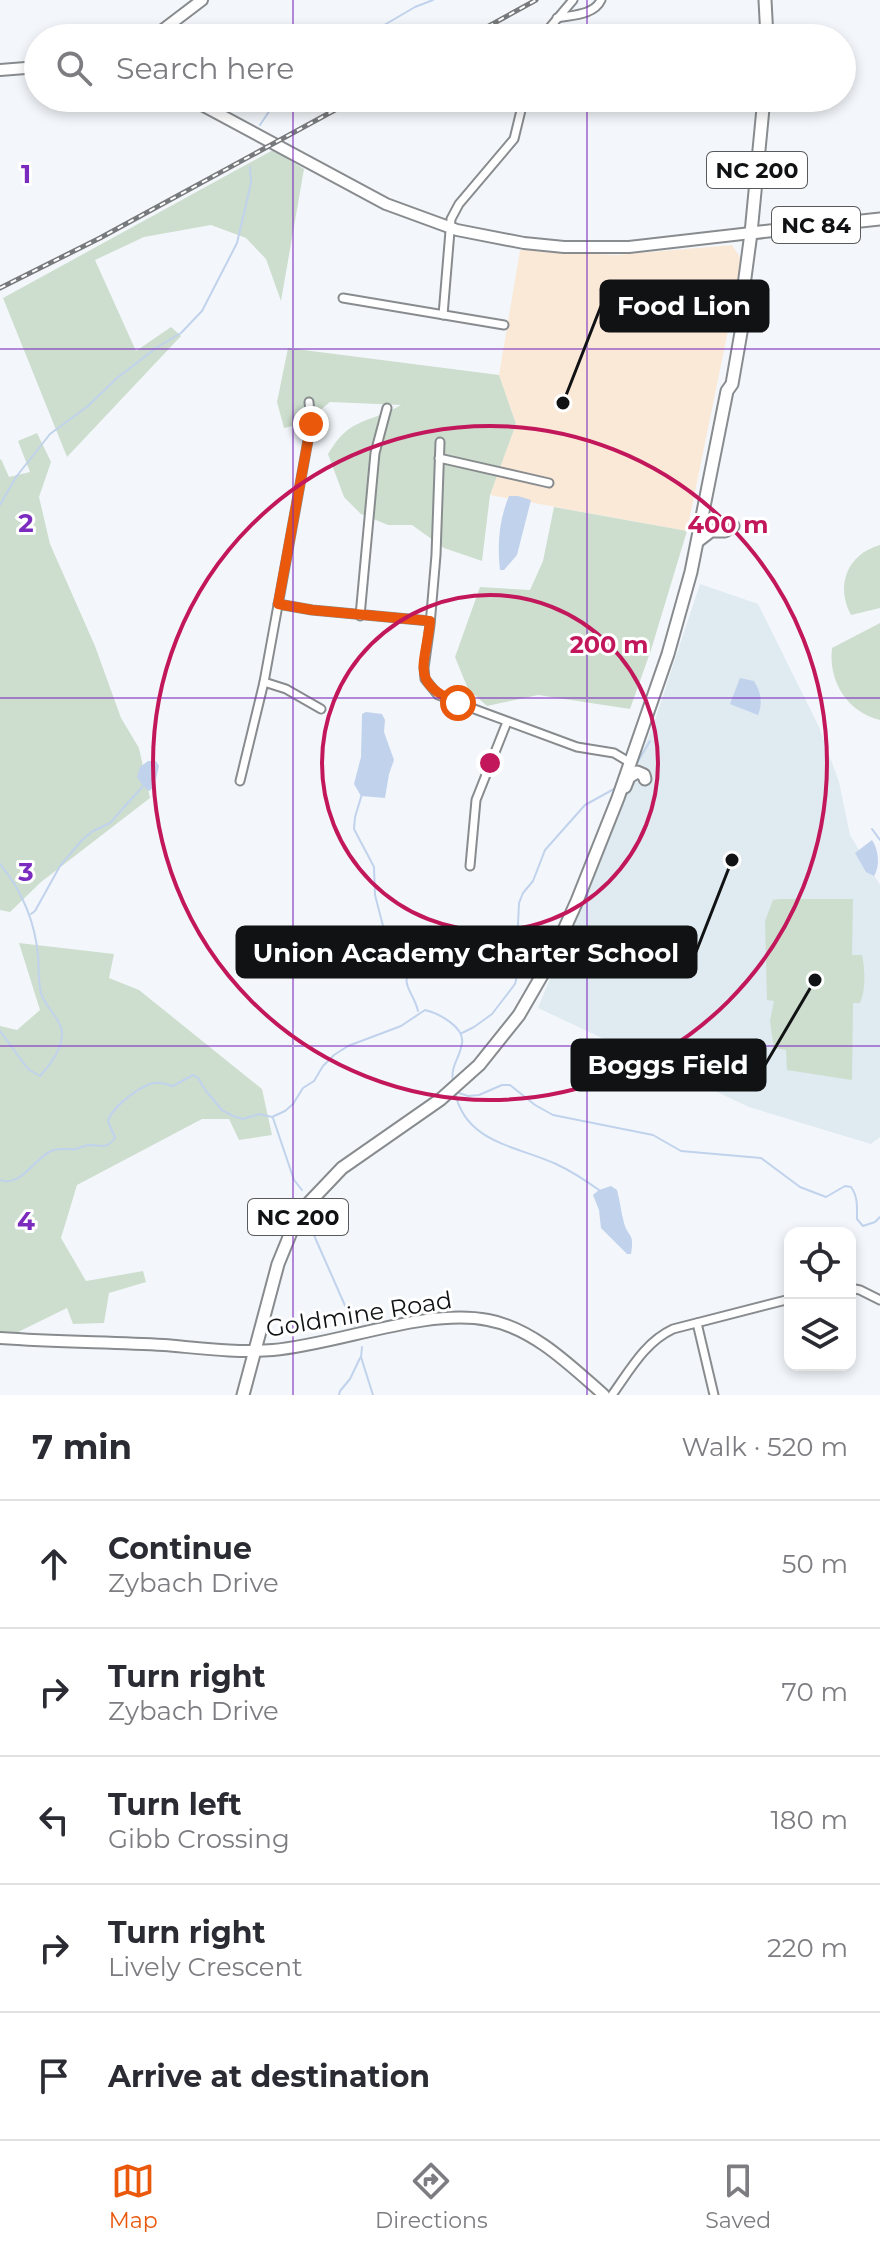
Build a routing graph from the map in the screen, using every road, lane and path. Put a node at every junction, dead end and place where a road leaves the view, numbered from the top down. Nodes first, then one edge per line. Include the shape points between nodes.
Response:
1 (202, 0) edge
2 (573, 0) edge
3 (601, 0) edge
4 (765, 0) edge
5 (557, 18) junction
6 (170, 24) edge
7 (552, 24) edge
8 (766, 24) edge
9 (24, 68) edge
10 (0, 70) edge
11 (215, 112) edge
12 (521, 112) edge
13 (763, 112) edge
14 (880, 219) edge
15 (451, 228) junction
16 (751, 233) junction
17 (343, 298) dead end
18 (443, 315) junction
19 (504, 325) dead end
20 (309, 402) dead end
21 (387, 408) dead end
22 (440, 442) dead end
23 (439, 458) junction
24 (549, 483) dead end
25 (733, 526) dead end
26 (698, 541) junction
27 (278, 604) junction
28 (360, 616) junction
29 (430, 621) junction
30 (264, 682) junction
31 (321, 709) dead end
32 (507, 722) junction
33 (629, 762) junction
34 (645, 779) dead end
35 (240, 781) dead end
36 (470, 866) dead end
37 (577, 901) junction
38 (856, 1289) edge
39 (880, 1300) edge
40 (784, 1301) edge
41 (697, 1323) junction
42 (0, 1338) edge
43 (255, 1351) junction
44 (243, 1395) edge
45 (604, 1395) edge
46 (612, 1395) edge
47 (714, 1395) edge

1 - 6 main road
2 - 5 street
3 - 5 street via 589,11
4 - 8 main road
5 - 7 street
9 - 10 main road
11 - 15 main road via 386,204
12 - 15 street via 514,139 459,204
13 - 16 main road, NC 200
14 - 16 main road, NC 84
15 - 16 main road via 564,247 629,247
15 - 18 street
16 - 26 main road, NC 200 via 743,321
17 - 18 street
18 - 19 street
20 - 27 street via 311,424
21 - 28 street via 375,453
22 - 23 street
23 - 24 street
23 - 29 street
25 - 26 main road via 711,531
26 - 33 main road, NC 200 via 668,654
27 - 28 street
27 - 30 street
28 - 29 street
29 - 32 street via 425,679 438,695
30 - 31 street
30 - 35 street
32 - 33 street
32 - 36 street via 476,800
33 - 37 main road, NC 200
34 - 37 main road via 637,772 629,777
37 - 43 main road, NC 200 via 540,981 479,1065 441,1099 342,1168 304,1208 285,1245
38 - 39 street
40 - 41 street
41 - 46 street via 673,1329 649,1344
41 - 47 street
42 - 43 main road, Goldmine Road
43 - 44 main road, NC 200
43 - 45 main road, Goldmine Road via 444,1318 492,1320 534,1339

